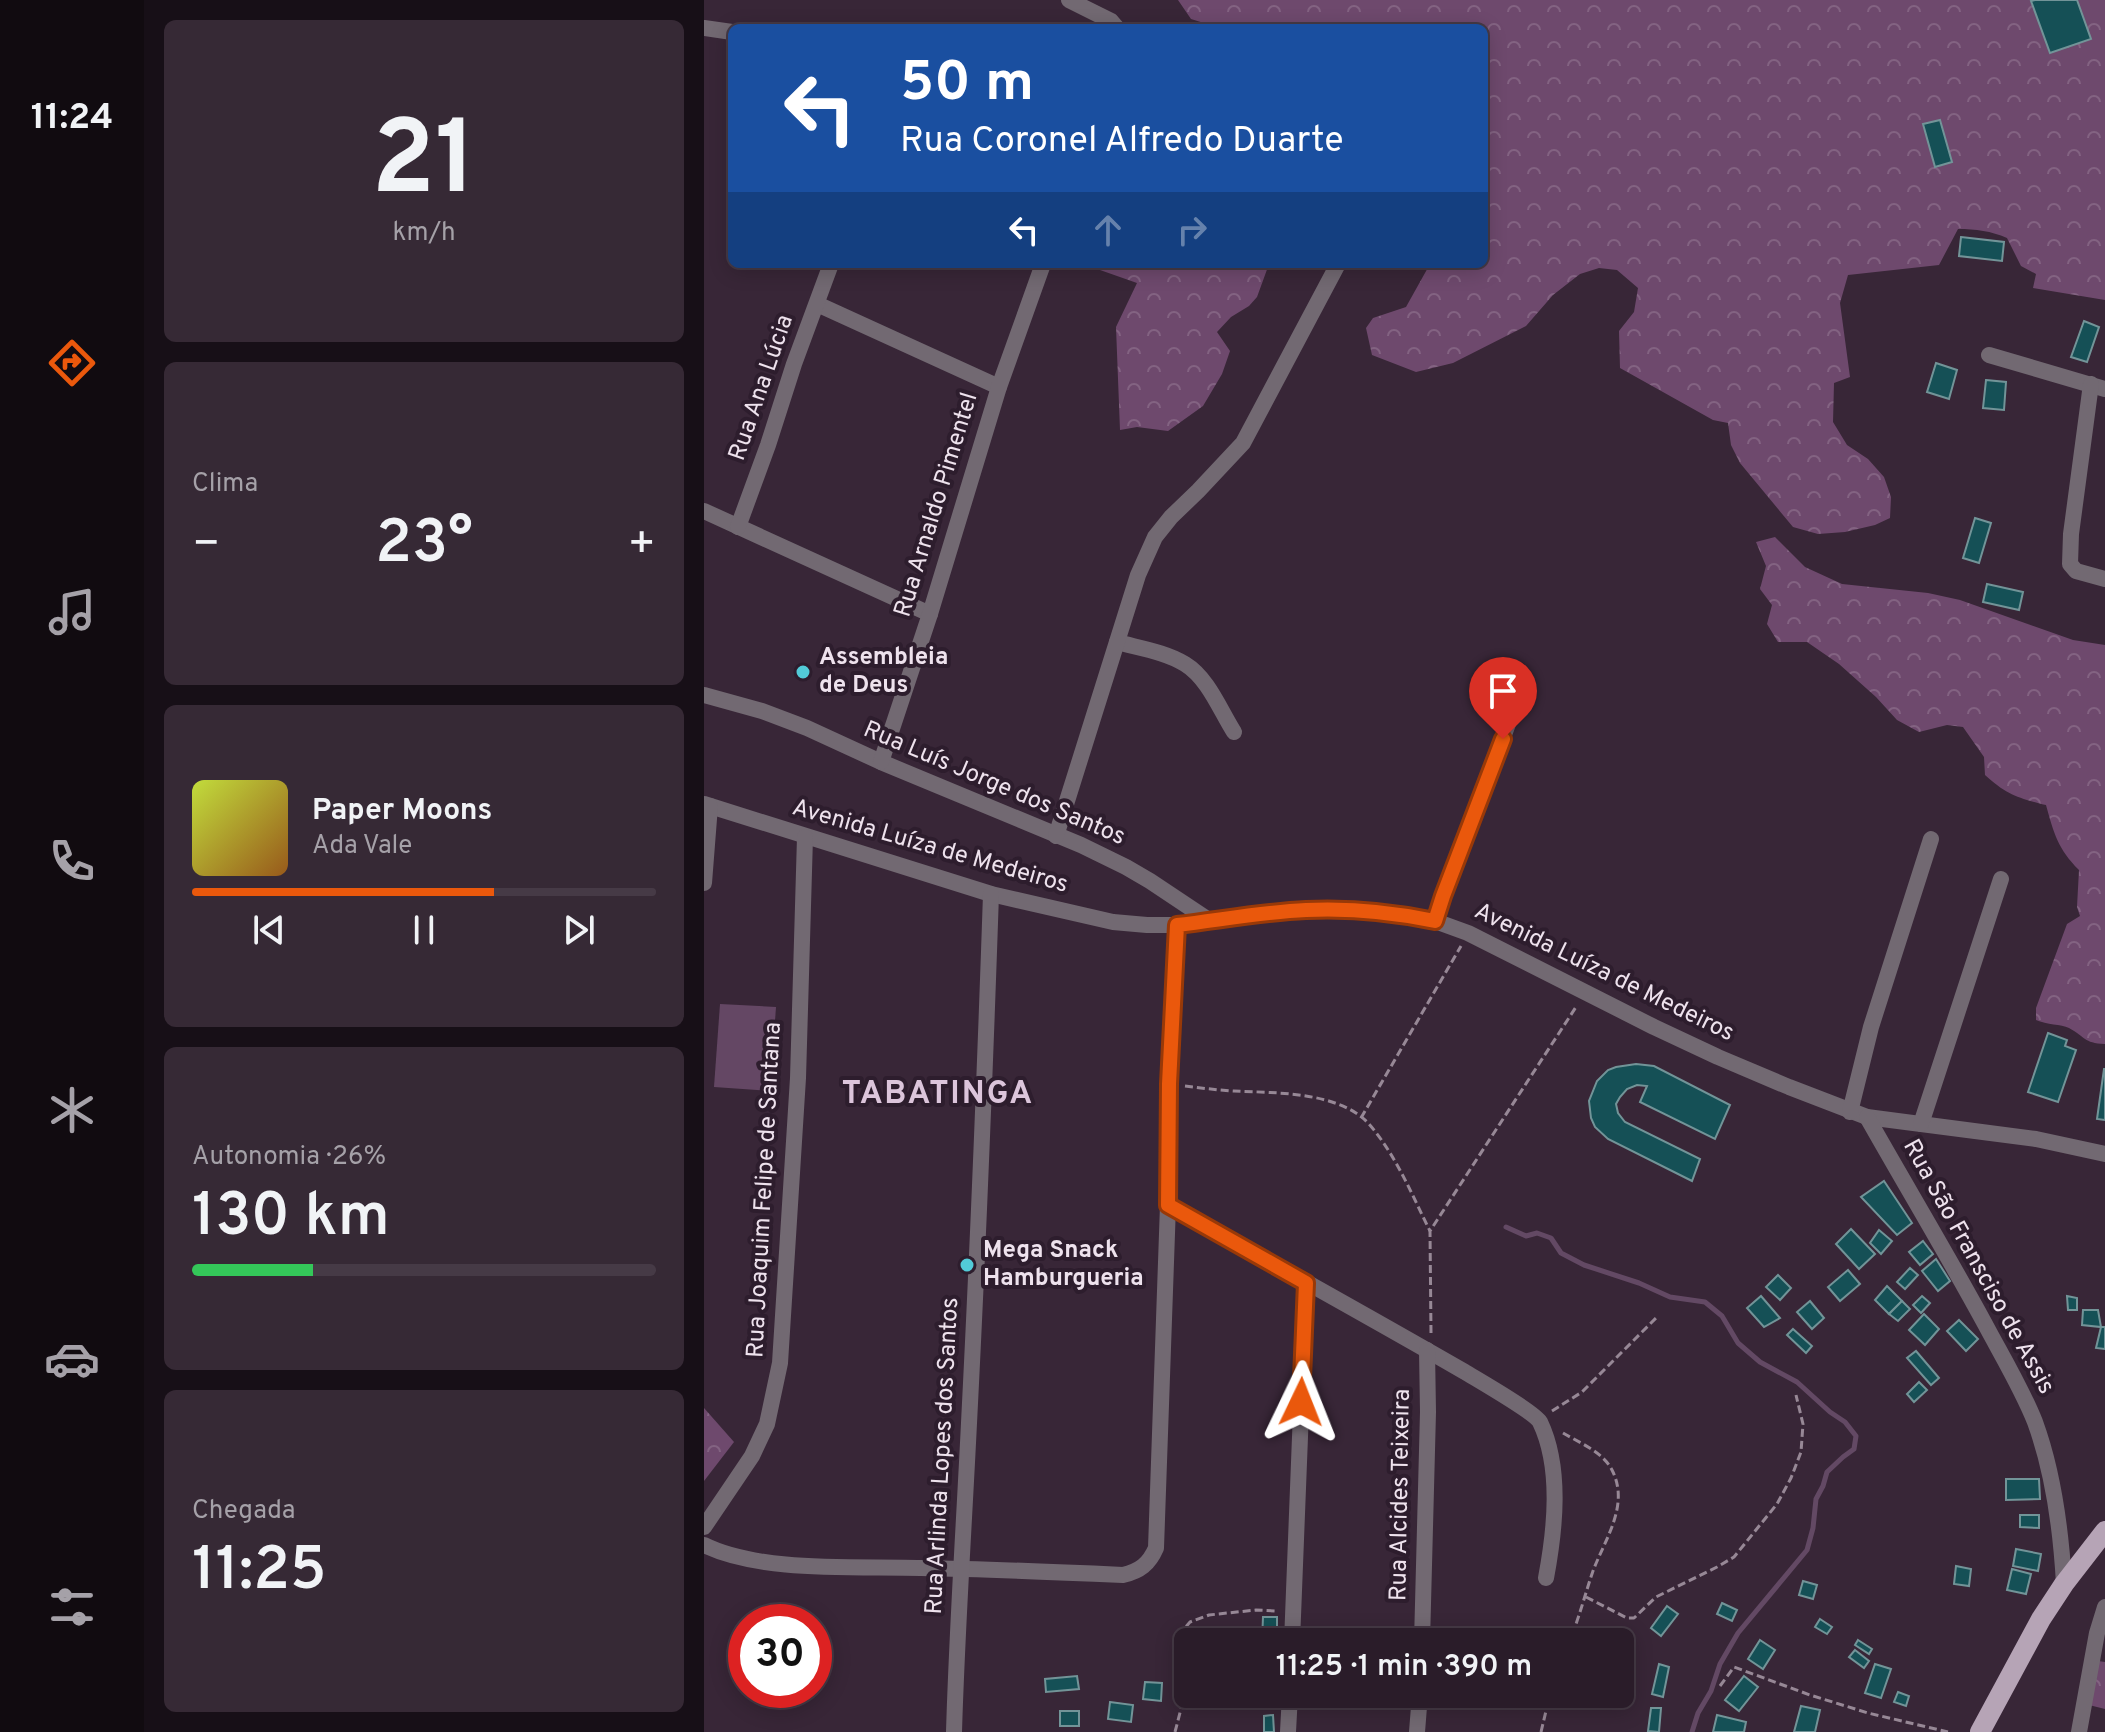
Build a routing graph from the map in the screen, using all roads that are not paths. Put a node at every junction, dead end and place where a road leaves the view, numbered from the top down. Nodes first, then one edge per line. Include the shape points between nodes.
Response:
1 (1069, 0) edge
2 (1114, 24) edge
3 (704, 28) edge
4 (728, 31) edge
5 (830, 268) edge
6 (1042, 268) edge
7 (1336, 268) edge
8 (817, 304) junction
9 (1989, 355) dead end
10 (2098, 386) edge
11 (999, 387) junction
12 (704, 511) edge
13 (738, 527) junction
14 (2105, 579) edge
15 (930, 614) junction
16 (1117, 642) junction
17 (704, 695) edge
18 (1511, 716) dead end
19 (1234, 732) dead end
20 (881, 762) junction
21 (707, 805) edge
22 (1056, 836) junction
23 (805, 837) junction
24 (1931, 839) dead end
25 (2001, 879) dead end
26 (704, 883) edge
27 (991, 894) junction
28 (1210, 921) junction
29 (1435, 921) junction
30 (1177, 925) junction
31 (1850, 1112) junction
32 (1867, 1117) junction
33 (1921, 1124) junction
34 (2105, 1154) edge
35 (1168, 1205) junction
36 (1306, 1283) junction
37 (1429, 1351) junction
38 (704, 1527) edge
39 (2105, 1531) edge
40 (704, 1545) edge
41 (962, 1569) junction
42 (1546, 1578) dead end
43 (2064, 1584) junction
44 (2105, 1607) edge
45 (1293, 1628) edge
46 (1422, 1628) edge
47 (1289, 1708) edge
48 (1419, 1708) edge
49 (954, 1732) edge
50 (1288, 1732) edge
51 (1417, 1732) edge
52 (1980, 1732) edge
53 (2079, 1732) edge

1 - 2 street
3 - 4 street
5 - 8 street, Rua Ana Lúcia
6 - 11 street, Rua Arnaldo Pimentel
7 - 16 street via 1243,443 1155,537
8 - 11 street
8 - 13 street, Rua Ana Lúcia
9 - 10 street
10 - 14 street via 2070,564 2076,571
11 - 15 street, Rua Arnaldo Pimentel
12 - 13 street
13 - 15 street
15 - 20 street, Rua Arnaldo Pimentel
16 - 19 street via 1187,665 1202,679
16 - 22 street
17 - 20 street, Rua Luís Jorge dos Santos via 807,728
18 - 29 street
20 - 22 street, Rua Luís Jorge dos Santos
21 - 23 street, Avenida Luíza de Medeiros
21 - 26 street
22 - 28 street, Rua Luís Jorge dos Santos via 1126,867
23 - 27 street, Avenida Luíza de Medeiros
23 - 38 street, Rua Joaquim Felipe de Santana via 798,1078 780,1363 767,1424
24 - 31 street via 1871,1027
25 - 33 street
27 - 30 street, Avenida Luíza de Medeiros via 1113,922
27 - 41 street, Rua Arlinda Lopes dos Santos
28 - 29 street, Avenida Luíza de Medeiros via 1304,910 1374,911
28 - 30 street, Avenida Luíza de Medeiros
29 - 31 street, Avenida Luíza de Medeiros via 1705,1051
30 - 35 street
31 - 32 street, Avenida Luíza de Medeiros
32 - 33 street, Avenida Luíza de Medeiros
32 - 43 street, Rua São Fransciso de Assis via 1942,1244 2034,1420 2062,1537
33 - 34 street, Avenida Luíza de Medeiros
35 - 36 street
35 - 41 street via 1156,1548 1151,1558 1123,1575
36 - 37 street
36 - 45 street
37 - 42 street via 1539,1419 1555,1491
37 - 46 street, Rua Alcides Teixeira
39 - 43 main road
40 - 41 street via 773,1563
41 - 49 street, Rua Arlinda Lopes dos Santos
43 - 52 main road
44 - 53 street
47 - 50 street
48 - 51 street

